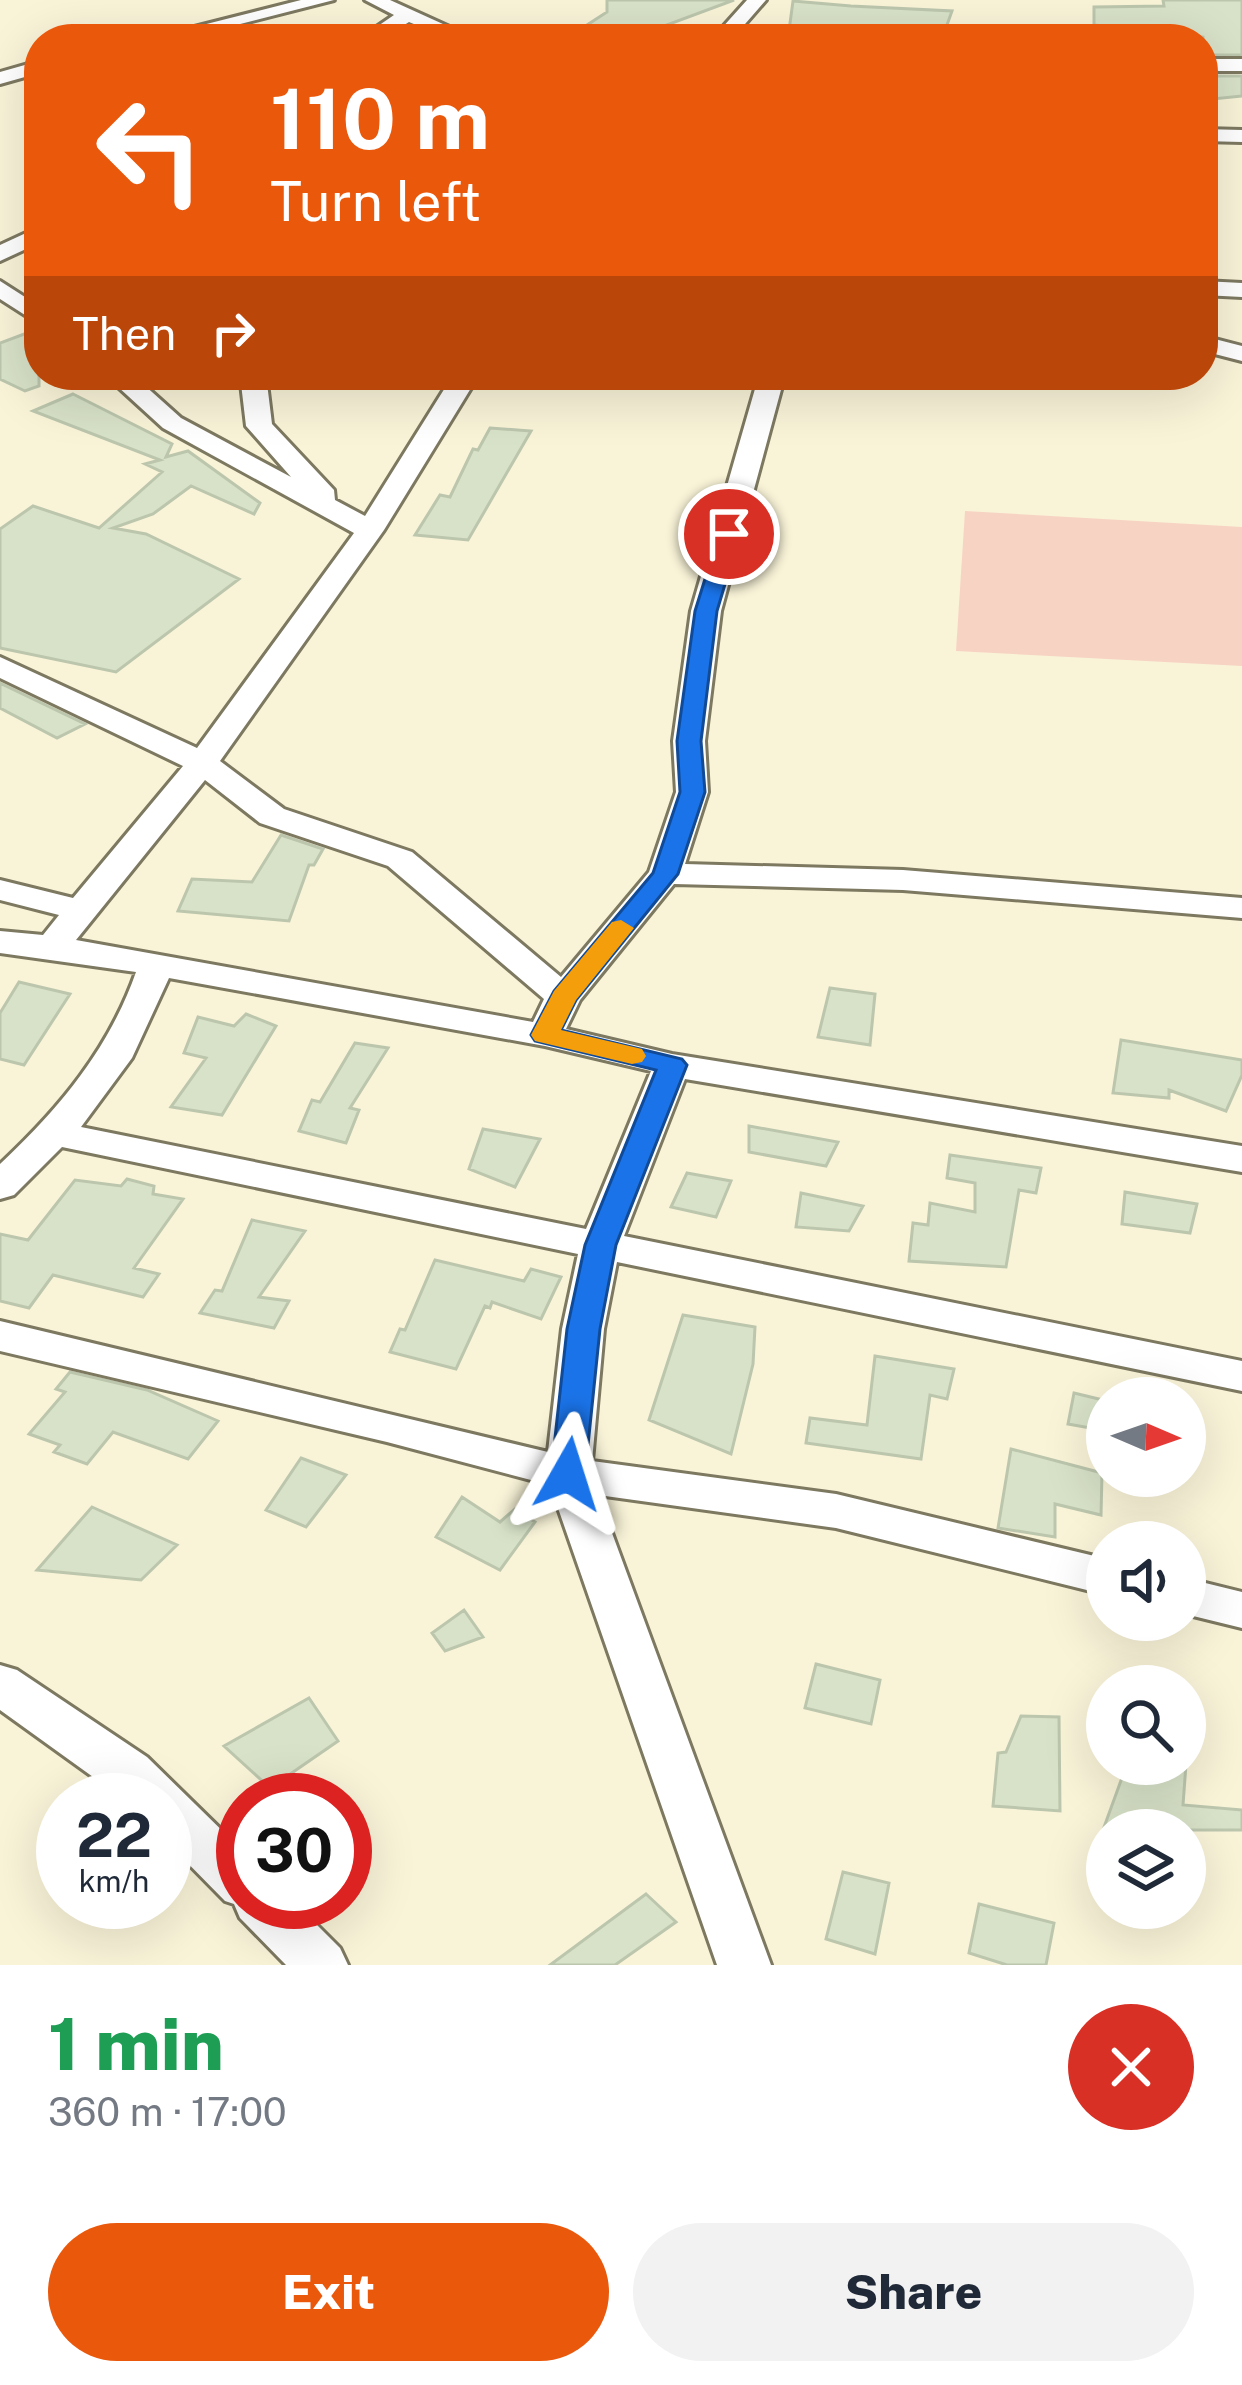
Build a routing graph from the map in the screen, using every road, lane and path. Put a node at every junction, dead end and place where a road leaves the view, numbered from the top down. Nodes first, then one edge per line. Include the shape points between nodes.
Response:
1 (325, 0) edge
2 (374, 0) edge
3 (758, 0) edge
4 (407, 15) junction
5 (222, 24) edge
6 (393, 24) edge
7 (429, 24) edge
8 (736, 24) edge
9 (135, 390) edge
10 (255, 390) edge
11 (457, 390) edge
12 (768, 390) edge
13 (333, 509) junction
14 (370, 530) junction
15 (0, 666) edge
16 (202, 763) junction
17 (665, 874) junction
18 (0, 890) edge
19 (1242, 908) edge
20 (82, 911) junction
21 (0, 942) edge
22 (52, 946) junction
23 (156, 964) junction
24 (563, 997) junction
25 (545, 1035) junction
26 (672, 1065) junction
27 (57, 1134) junction
28 (1242, 1159) edge
29 (0, 1186) edge
30 (600, 1245) junction
31 (0, 1336) edge
32 (1242, 1376) edge
33 (568, 1474) junction
34 (1086, 1572) edge
35 (1206, 1601) edge
36 (1242, 1610) edge
37 (0, 1684) edge
38 (130, 1773) edge
39 (192, 1834) edge
40 (216, 1859) edge
41 (286, 1929) edge
42 (321, 1965) edge
43 (743, 1965) edge

1 - 5 street
2 - 4 street
3 - 8 street
4 - 6 street
4 - 7 street
9 - 13 street via 172,423
10 - 13 street via 259,426
11 - 14 street
12 - 17 street via 706,611 689,741 692,792
13 - 14 street
14 - 16 street
15 - 16 street
16 - 20 street
16 - 24 street via 272,816 411,867
17 - 19 street via 903,880
17 - 24 street
18 - 20 street
20 - 22 street
21 - 22 street
22 - 23 street
23 - 25 street
23 - 27 street via 133,1029
24 - 25 street
25 - 26 street
26 - 28 street
26 - 30 street
27 - 29 street
27 - 30 street
30 - 32 street
30 - 33 street
31 - 33 street
33 - 34 street via 836,1511
33 - 43 street
35 - 36 street
37 - 38 street
39 - 40 street
41 - 42 street

